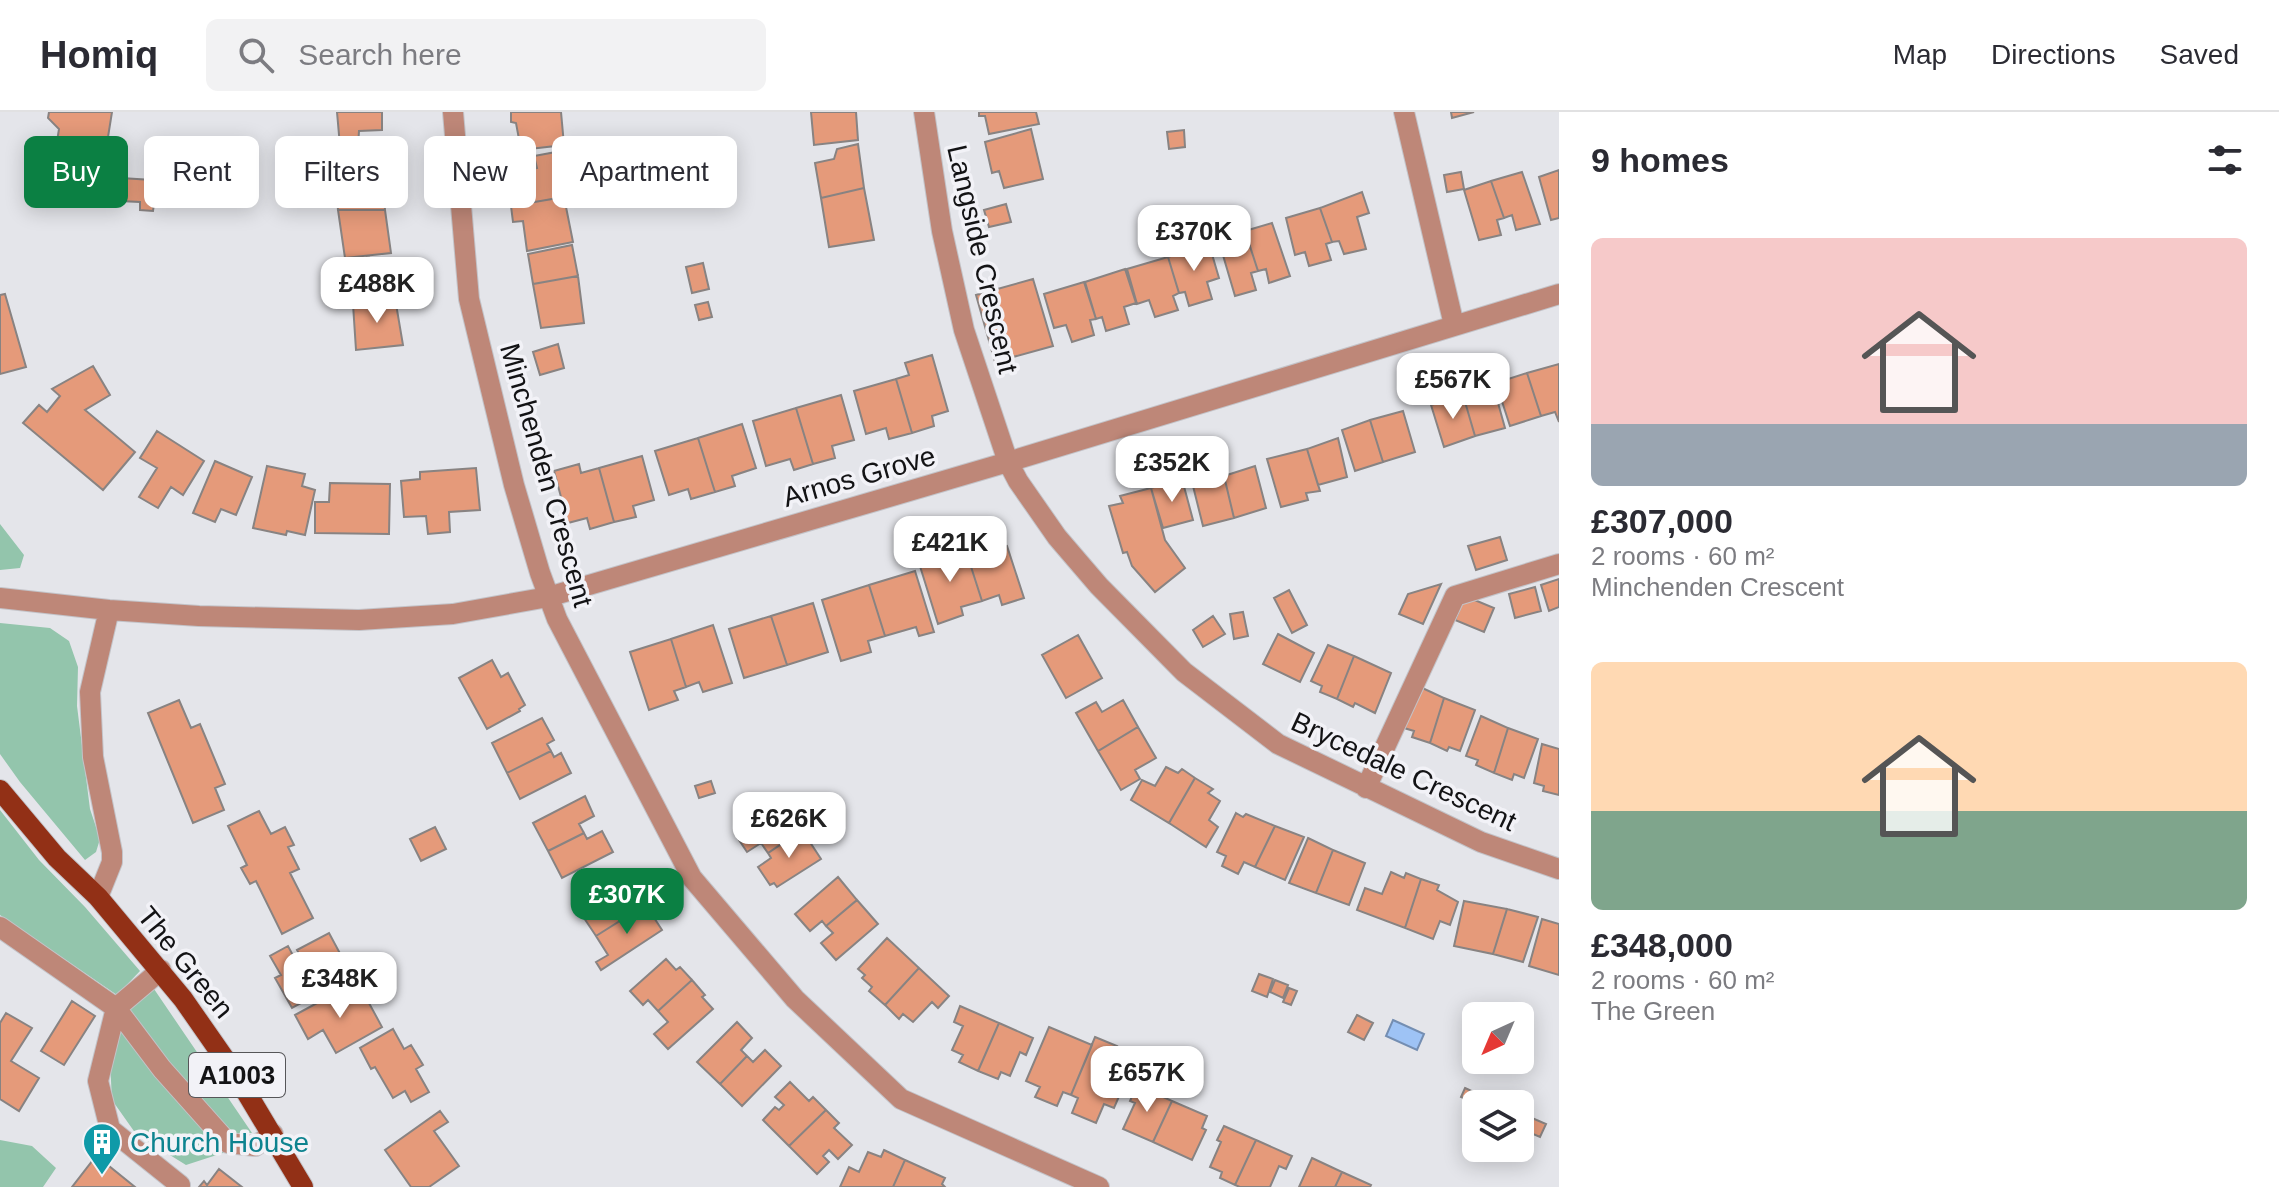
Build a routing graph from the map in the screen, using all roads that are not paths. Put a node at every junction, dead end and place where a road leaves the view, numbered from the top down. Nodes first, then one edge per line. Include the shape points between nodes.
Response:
1 (453, 112) edge
2 (924, 112) edge
3 (1404, 112) edge
4 (1559, 294) edge
5 (1454, 325) junction
6 (1008, 462) junction
7 (1559, 564) edge
8 (548, 597) junction
9 (0, 598) edge
10 (109, 610) junction
11 (1366, 788) junction
12 (0, 790) edge
13 (1559, 869) edge
14 (98, 897) junction
15 (0, 927) edge
16 (161, 970) junction
17 (116, 1008) junction
18 (273, 1134) junction
19 (179, 1187) edge
20 (303, 1187) edge
21 (1099, 1187) edge

1 - 8 street, Minchenden Crescent via 469,299 514,485
2 - 6 street, Langside Crescent via 964,330
3 - 5 street
4 - 5 street, Arnos Grove
5 - 6 street, Arnos Grove
6 - 8 street, Arnos Grove
6 - 11 street, Brycedale Crescent via 1057,537 1184,672 1278,744
7 - 11 street via 1455,596
8 - 10 street, Arnos Grove via 453,614 359,620
8 - 21 street, Minchenden Crescent via 692,878 795,999 901,1099
9 - 10 street
10 - 14 street, The Green via 90,692 93,757 112,852
11 - 13 street, Brycedale Crescent via 1481,842
12 - 14 main road, The Green / A1003
14 - 16 main road, The Green / A1003
15 - 17 street
16 - 17 street
16 - 18 main road, The Green / A1003
17 - 18 street via 228,1143 255,1146
17 - 19 street via 98,1081 110,1129
18 - 20 main road, The Green / A1003

